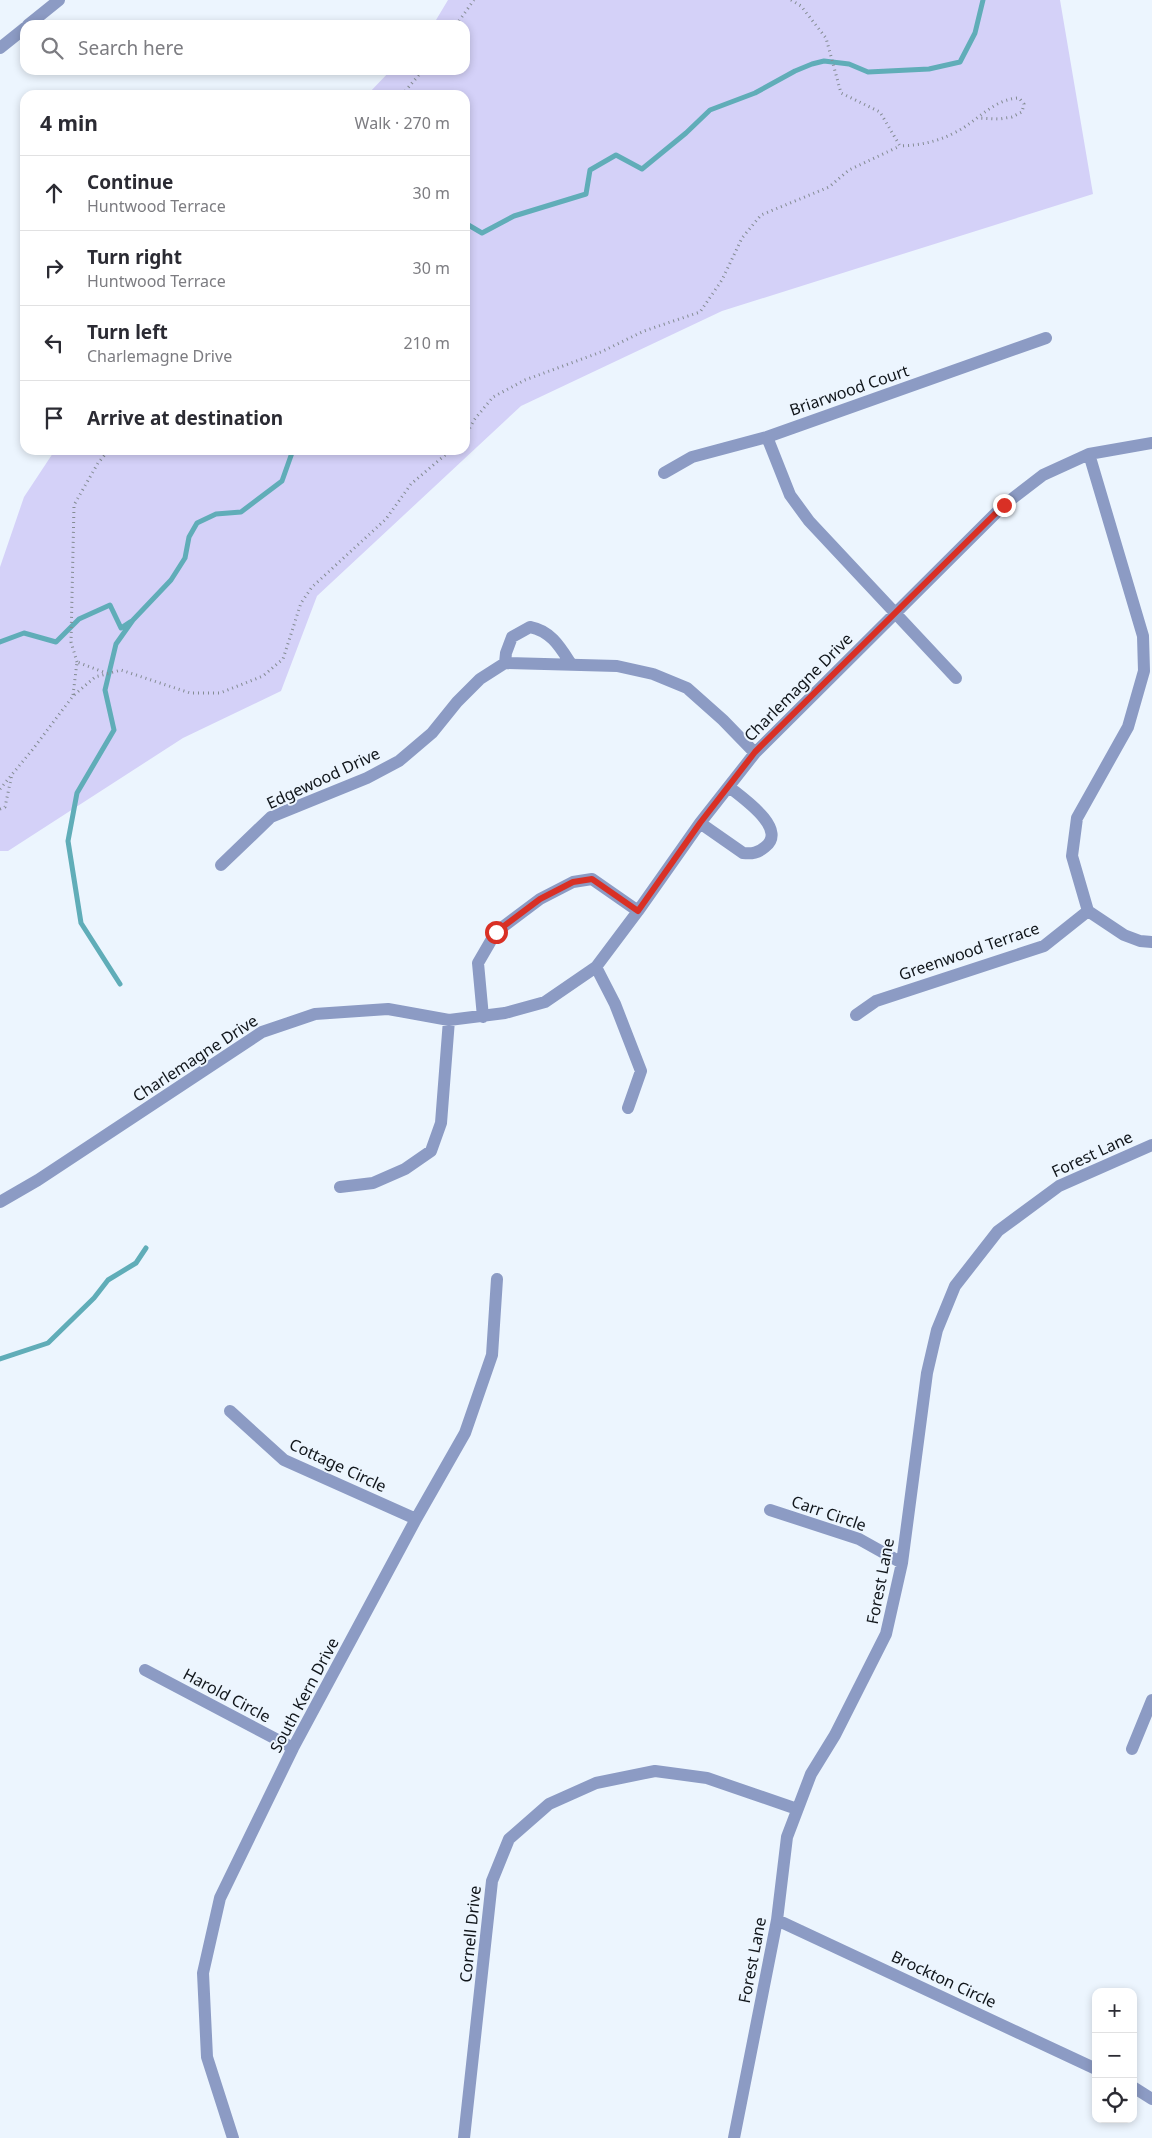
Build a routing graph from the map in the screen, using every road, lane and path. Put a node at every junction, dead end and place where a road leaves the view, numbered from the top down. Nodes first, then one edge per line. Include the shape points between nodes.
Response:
1 (60, 0) edge
2 (474, 0) edge
3 (791, 0) edge
4 (34, 20) edge
5 (460, 20) edge
6 (20, 32) edge
7 (0, 48) edge
8 (419, 75) edge
9 (406, 90) edge
10 (978, 118) junction
11 (900, 146) junction
12 (1046, 338) dead end
13 (470, 428) edge
14 (767, 437) junction
15 (1152, 442) edge
16 (1089, 454) junction
17 (104, 455) edge
18 (445, 455) edge
19 (664, 473) dead end
20 (895, 612) junction
21 (77, 662) junction
22 (505, 663) junction
23 (571, 664) junction
24 (107, 674) junction
25 (956, 678) dead end
26 (73, 696) junction
27 (755, 752) junction
28 (12, 774) junction
29 (729, 787) junction
30 (0, 789) edge
31 (0, 809) edge
32 (700, 823) junction
33 (222, 865) dead end
34 (1088, 910) junction
35 (638, 911) junction
36 (1152, 942) edge
37 (596, 967) junction
38 (856, 1015) dead end
39 (483, 1017) junction
40 (449, 1020) junction
41 (628, 1108) dead end
42 (1152, 1145) edge
43 (340, 1187) dead end
44 (1, 1197) edge
45 (497, 1279) dead end
46 (230, 1411) dead end
47 (770, 1510) dead end
48 (416, 1519) junction
49 (902, 1563) junction
50 (145, 1670) dead end
51 (1152, 1700) edge
52 (293, 1748) junction
53 (1132, 1749) dead end
54 (797, 1809) junction
55 (777, 1920) junction
56 (1092, 2067) edge
57 (1137, 2090) edge
58 (1152, 2099) edge
59 (233, 2138) edge
60 (464, 2138) edge
61 (734, 2138) edge

1 - 4 street
2 - 5 path
3 - 11 path via 800,6 826,38 840,93 880,112
6 - 7 street
8 - 9 path
10 - 10 path via 1008,98 1019,98 1024,104 1022,112 1012,117
10 - 11 path via 925,145
11 - 13 path via 849,170 829,187 761,215 742,238 722,280 700,312 644,331 601,352 525,380 494,397
12 - 14 street, Briarwood Court
14 - 19 street, Briarwood Court via 692,457
14 - 20 street via 790,495 809,520
15 - 16 street, Charlemagne Drive
16 - 20 street, Charlemagne Drive via 1043,475 1004,505
16 - 34 street via 1143,636 1144,671 1128,727 1077,818 1072,856
17 - 21 path via 74,505 71,642
18 - 24 path via 411,484 386,519 312,587 301,602 283,660 263,676 220,693 190,693 121,670
20 - 25 street
20 - 27 street, Charlemagne Drive
21 - 24 path
21 - 26 path
22 - 23 street
22 - 23 street via 512,637 530,627 547,634
22 - 33 street, Edgewood Drive via 480,679 432,733 399,761 367,778 271,818
23 - 27 street via 617,666 654,674 687,688
24 - 26 path via 95,677
26 - 28 path
27 - 29 street, Charlemagne Drive
28 - 30 path
28 - 31 path via 5,807
29 - 32 street, Charlemagne Drive
29 - 32 street via 764,816 772,835 768,845 759,852 743,853
32 - 35 street, Charlemagne Drive
34 - 36 street via 1124,935
34 - 38 street, Greenwood Terrace via 1044,946 876,1001
35 - 37 street, Charlemagne Drive
35 - 39 street via 592,879 573,882 540,899 496,932 478,963
37 - 39 street, Charlemagne Drive via 545,1002
37 - 41 street via 641,1071
39 - 40 street, Charlemagne Drive
40 - 43 street via 442,1123 431,1151 405,1169 373,1183
40 - 44 street, Charlemagne Drive via 388,1009 315,1014 262,1032 46,1175
42 - 49 street, Forest Lane via 1058,1186 998,1231 955,1286 937,1330 926,1373
45 - 48 street, South Kern Drive via 489,1364 465,1433
46 - 48 street, Cottage Circle via 284,1460
47 - 49 street, Carr Circle via 859,1539
48 - 52 street, South Kern Drive
49 - 54 street, Forest Lane via 886,1634 811,1774
50 - 52 street, Harold Circle
51 - 53 street
52 - 59 street, South Kern Drive via 220,1898 203,1973 207,2057
54 - 55 street, Forest Lane via 787,1837
54 - 60 street, Cornell Drive via 707,1778 655,1771 596,1783 549,1804 510,1839 492,1881
55 - 56 street, Brockton Circle
55 - 61 street, Forest Lane
57 - 58 street

